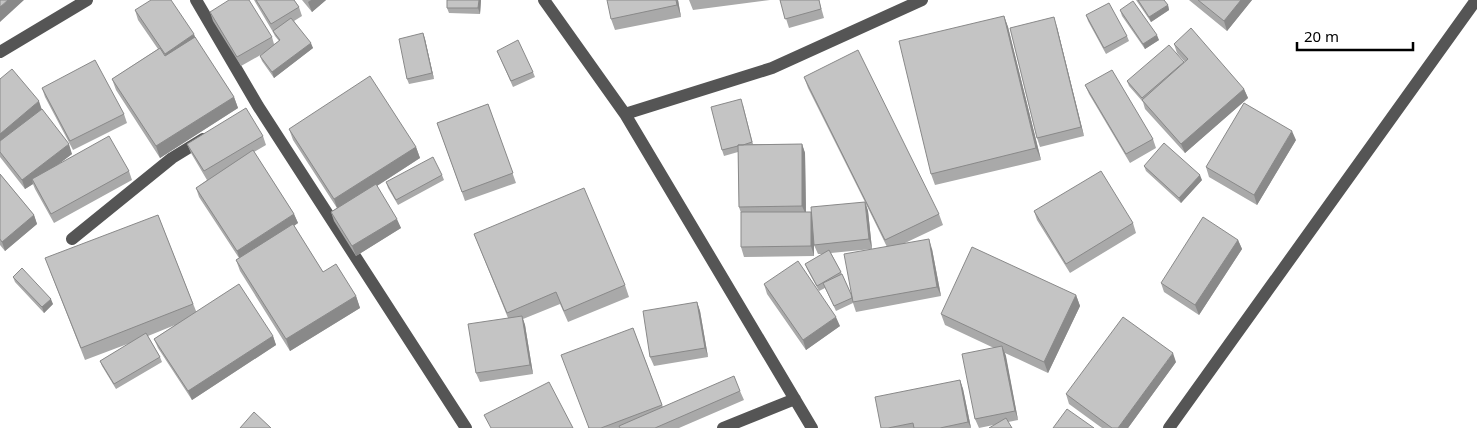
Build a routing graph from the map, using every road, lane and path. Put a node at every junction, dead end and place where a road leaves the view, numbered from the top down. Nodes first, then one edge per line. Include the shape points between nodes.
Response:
1 (87, 0) edge
2 (196, 0) edge
3 (544, 0) edge
4 (922, 0) edge
5 (1476, 0) edge
6 (0, 52) edge
7 (625, 114) junction
8 (211, 134) edge
9 (72, 239) dead end
10 (795, 399) junction
11 (466, 428) edge
12 (723, 428) edge
13 (812, 428) edge
14 (1169, 428) edge

1 - 6 street
2 - 11 street via 254,108
3 - 7 street
4 - 7 street via 772,68
5 - 14 street
7 - 10 street
8 - 9 street via 172,158
10 - 12 street
10 - 13 street

